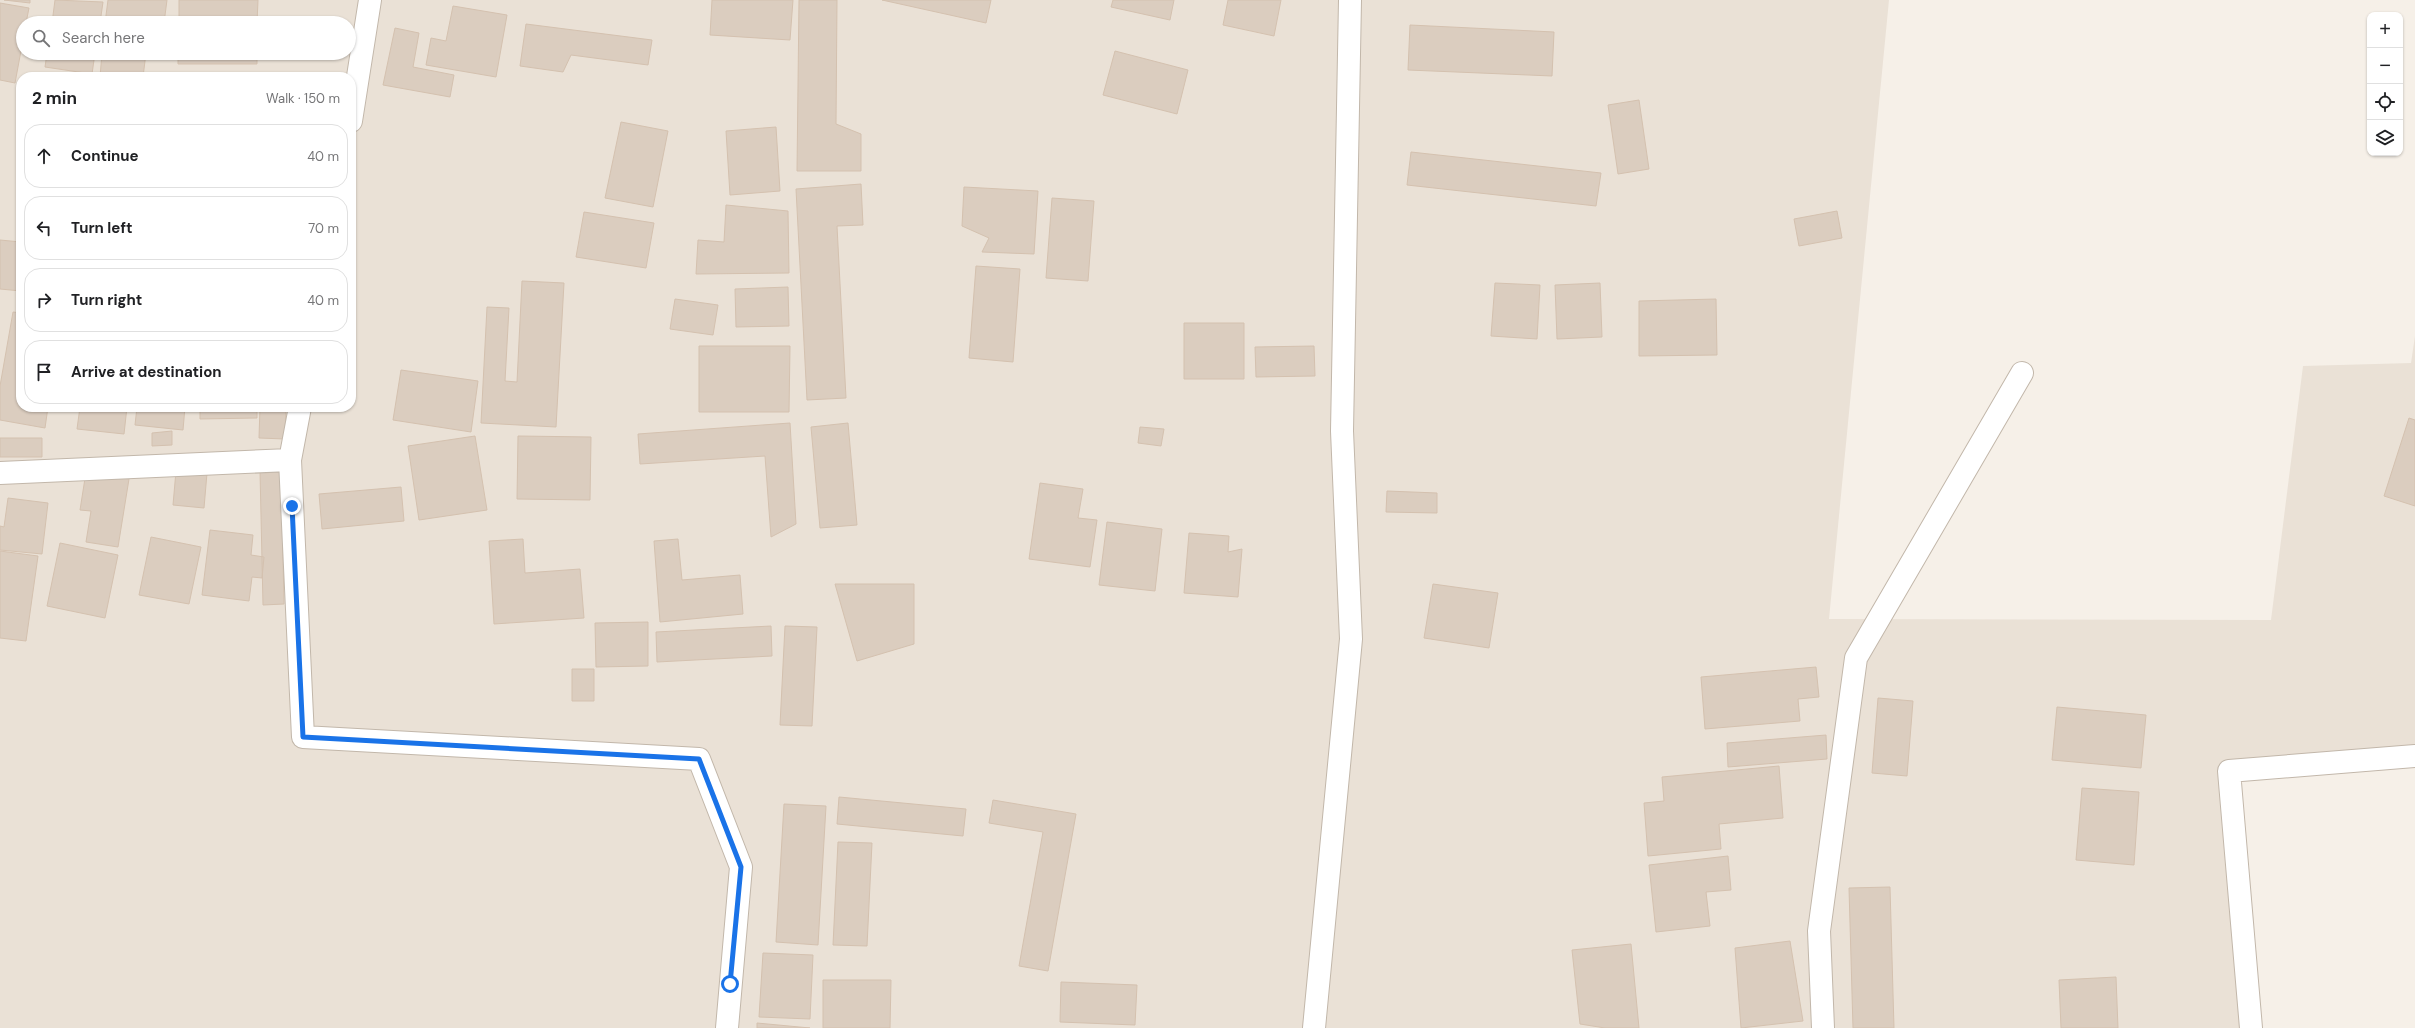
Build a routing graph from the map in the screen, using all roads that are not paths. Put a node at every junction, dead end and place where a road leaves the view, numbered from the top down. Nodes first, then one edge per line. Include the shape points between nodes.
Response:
1 (370, 0) edge
2 (1350, 0) edge
3 (356, 89) edge
4 (2022, 373) dead end
5 (299, 412) edge
6 (290, 460) junction
7 (0, 472) edge
8 (2415, 756) edge
9 (727, 1028) edge
10 (1314, 1028) edge
11 (1823, 1028) edge
12 (2251, 1028) edge

1 - 3 street
2 - 10 street via 1342,431 1351,639
4 - 11 street via 1856,658 1819,931
5 - 6 street
6 - 7 street
6 - 9 street via 303,737 699,759 741,867
8 - 12 street via 2229,771

